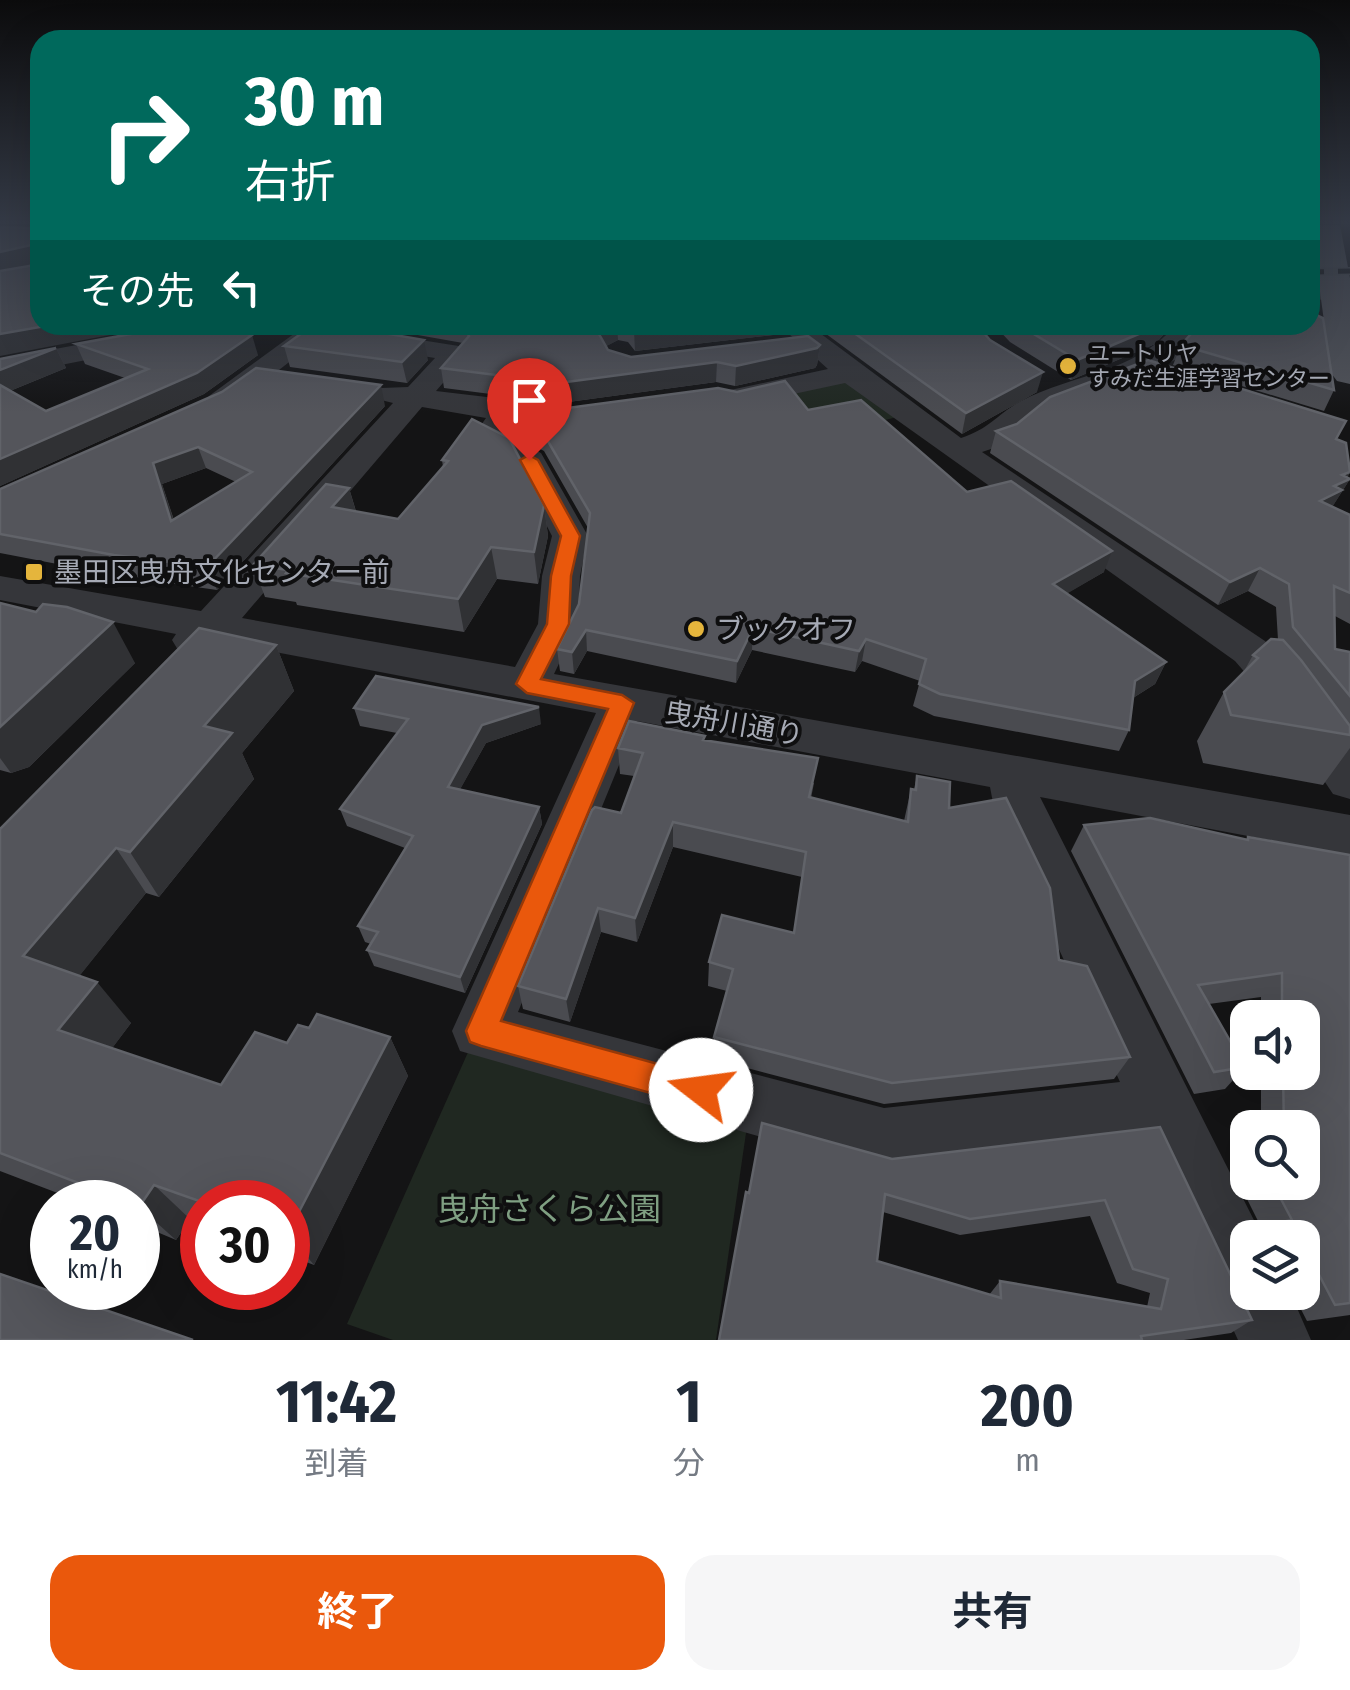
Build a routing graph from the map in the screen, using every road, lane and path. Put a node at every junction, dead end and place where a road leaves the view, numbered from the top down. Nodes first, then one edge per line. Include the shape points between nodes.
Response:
1 (1322, 288) edge
2 (309, 335) edge
3 (363, 335) edge
4 (1182, 335) edge
5 (172, 336) edge
6 (793, 338) edge
7 (0, 368) edge
8 (1138, 368) junction
9 (850, 373) junction
10 (1350, 373) edge
11 (1040, 378) edge
12 (1174, 378) edge
13 (360, 390) edge
14 (1069, 395) junction
15 (415, 397) junction
16 (697, 398) edge
17 (600, 410) edge
18 (506, 412) junction
19 (187, 418) edge
20 (957, 450) junction
21 (0, 588) edge
22 (207, 626) junction
23 (167, 667) edge
24 (527, 684) junction
25 (622, 703) junction
26 (1011, 772) junction
27 (1350, 782) edge
28 (1350, 835) edge
29 (1166, 1108) junction
30 (1230, 1244) edge
31 (1261, 1310) edge
32 (1275, 1340) edge

1 - 10 main road
2 - 19 street via 231,395
3 - 15 street via 455,352
4 - 8 street via 1167,353
5 - 7 street
6 - 9 street
8 - 12 street
8 - 14 street
9 - 16 street via 735,398
9 - 20 street
11 - 14 street
13 - 15 street
14 - 20 street via 1031,408 998,436
15 - 18 street
15 - 22 street
17 - 18 street via 561,416
18 - 24 street via 488,438 529,460 570,536 558,624
20 - 27 street via 1250,651
21 - 22 street, 曳舟川通り
22 - 23 street
22 - 24 street, 曳舟川通り
24 - 25 street, 曳舟川通り
25 - 26 street, 曳舟川通り
25 - 29 street via 481,1031 884,1140
26 - 28 street, 曳舟川通り
26 - 29 street via 1018,808
29 - 30 street
31 - 32 street

